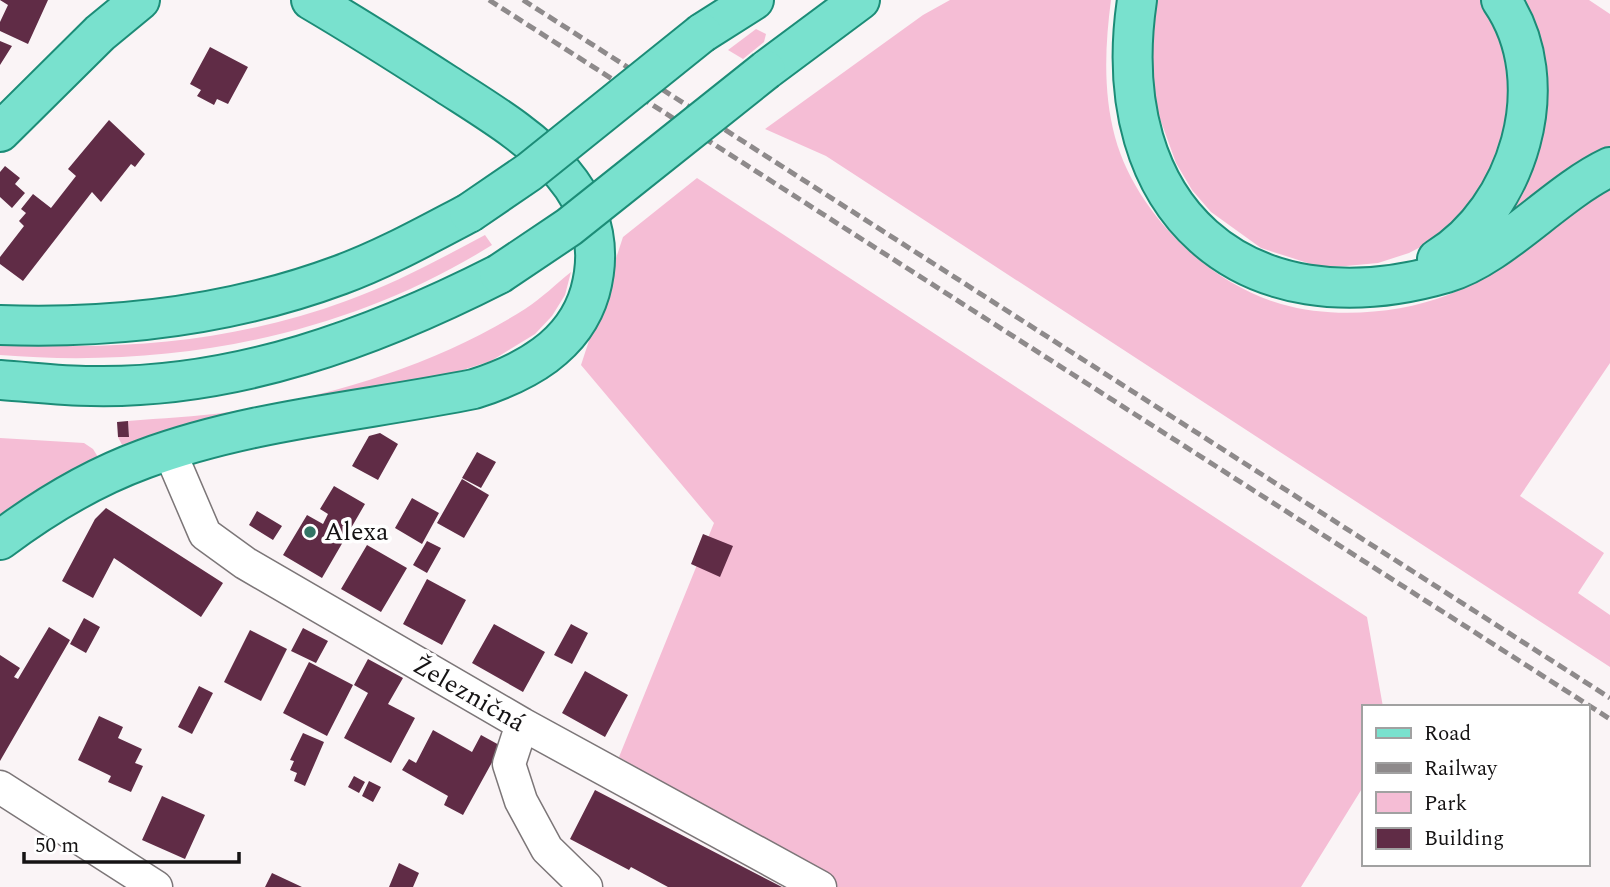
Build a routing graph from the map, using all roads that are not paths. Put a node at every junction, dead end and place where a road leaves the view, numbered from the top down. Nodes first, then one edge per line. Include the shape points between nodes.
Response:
1 (140, 0) edge
2 (311, 0) edge
3 (740, 0) edge
4 (754, 0) edge
5 (860, 0) edge
6 (1137, 0) edge
7 (1501, 0) edge
8 (702, 33) junction
9 (0, 132) edge
10 (1610, 167) edge
11 (1400, 282) junction
12 (0, 299) edge
13 (147, 318) junction
14 (0, 325) edge
15 (0, 380) edge
16 (169, 450) junction
17 (0, 540) edge
18 (522, 724) junction
19 (0, 787) edge
20 (156, 887) edge
21 (586, 887) edge
22 (820, 887) edge

1 - 9 main road
2 - 16 main road via 518,130 570,180 586,209 596,248 587,301 557,347 507,379 247,430
3 - 8 main road
4 - 8 main road
5 - 15 main road, bridge via 569,227 499,274 433,307 362,337 233,372 93,386
6 - 11 main road via 1131,69 1137,124 1160,183 1191,224 1233,258 1282,279 1339,289
7 - 11 main road via 1526,72 1522,139 1512,172 1476,227 1449,252
8 - 13 main road, bridge via 529,172 469,213 403,248 292,292
10 - 11 main road via 1582,180 1476,259 1448,273
12 - 13 main road
13 - 14 main road via 88,326
16 - 17 main road via 63,497
16 - 18 street, Železničná via 197,520 218,545
18 - 21 street via 509,764 521,801 547,849
18 - 22 street, Železničná
19 - 20 street

